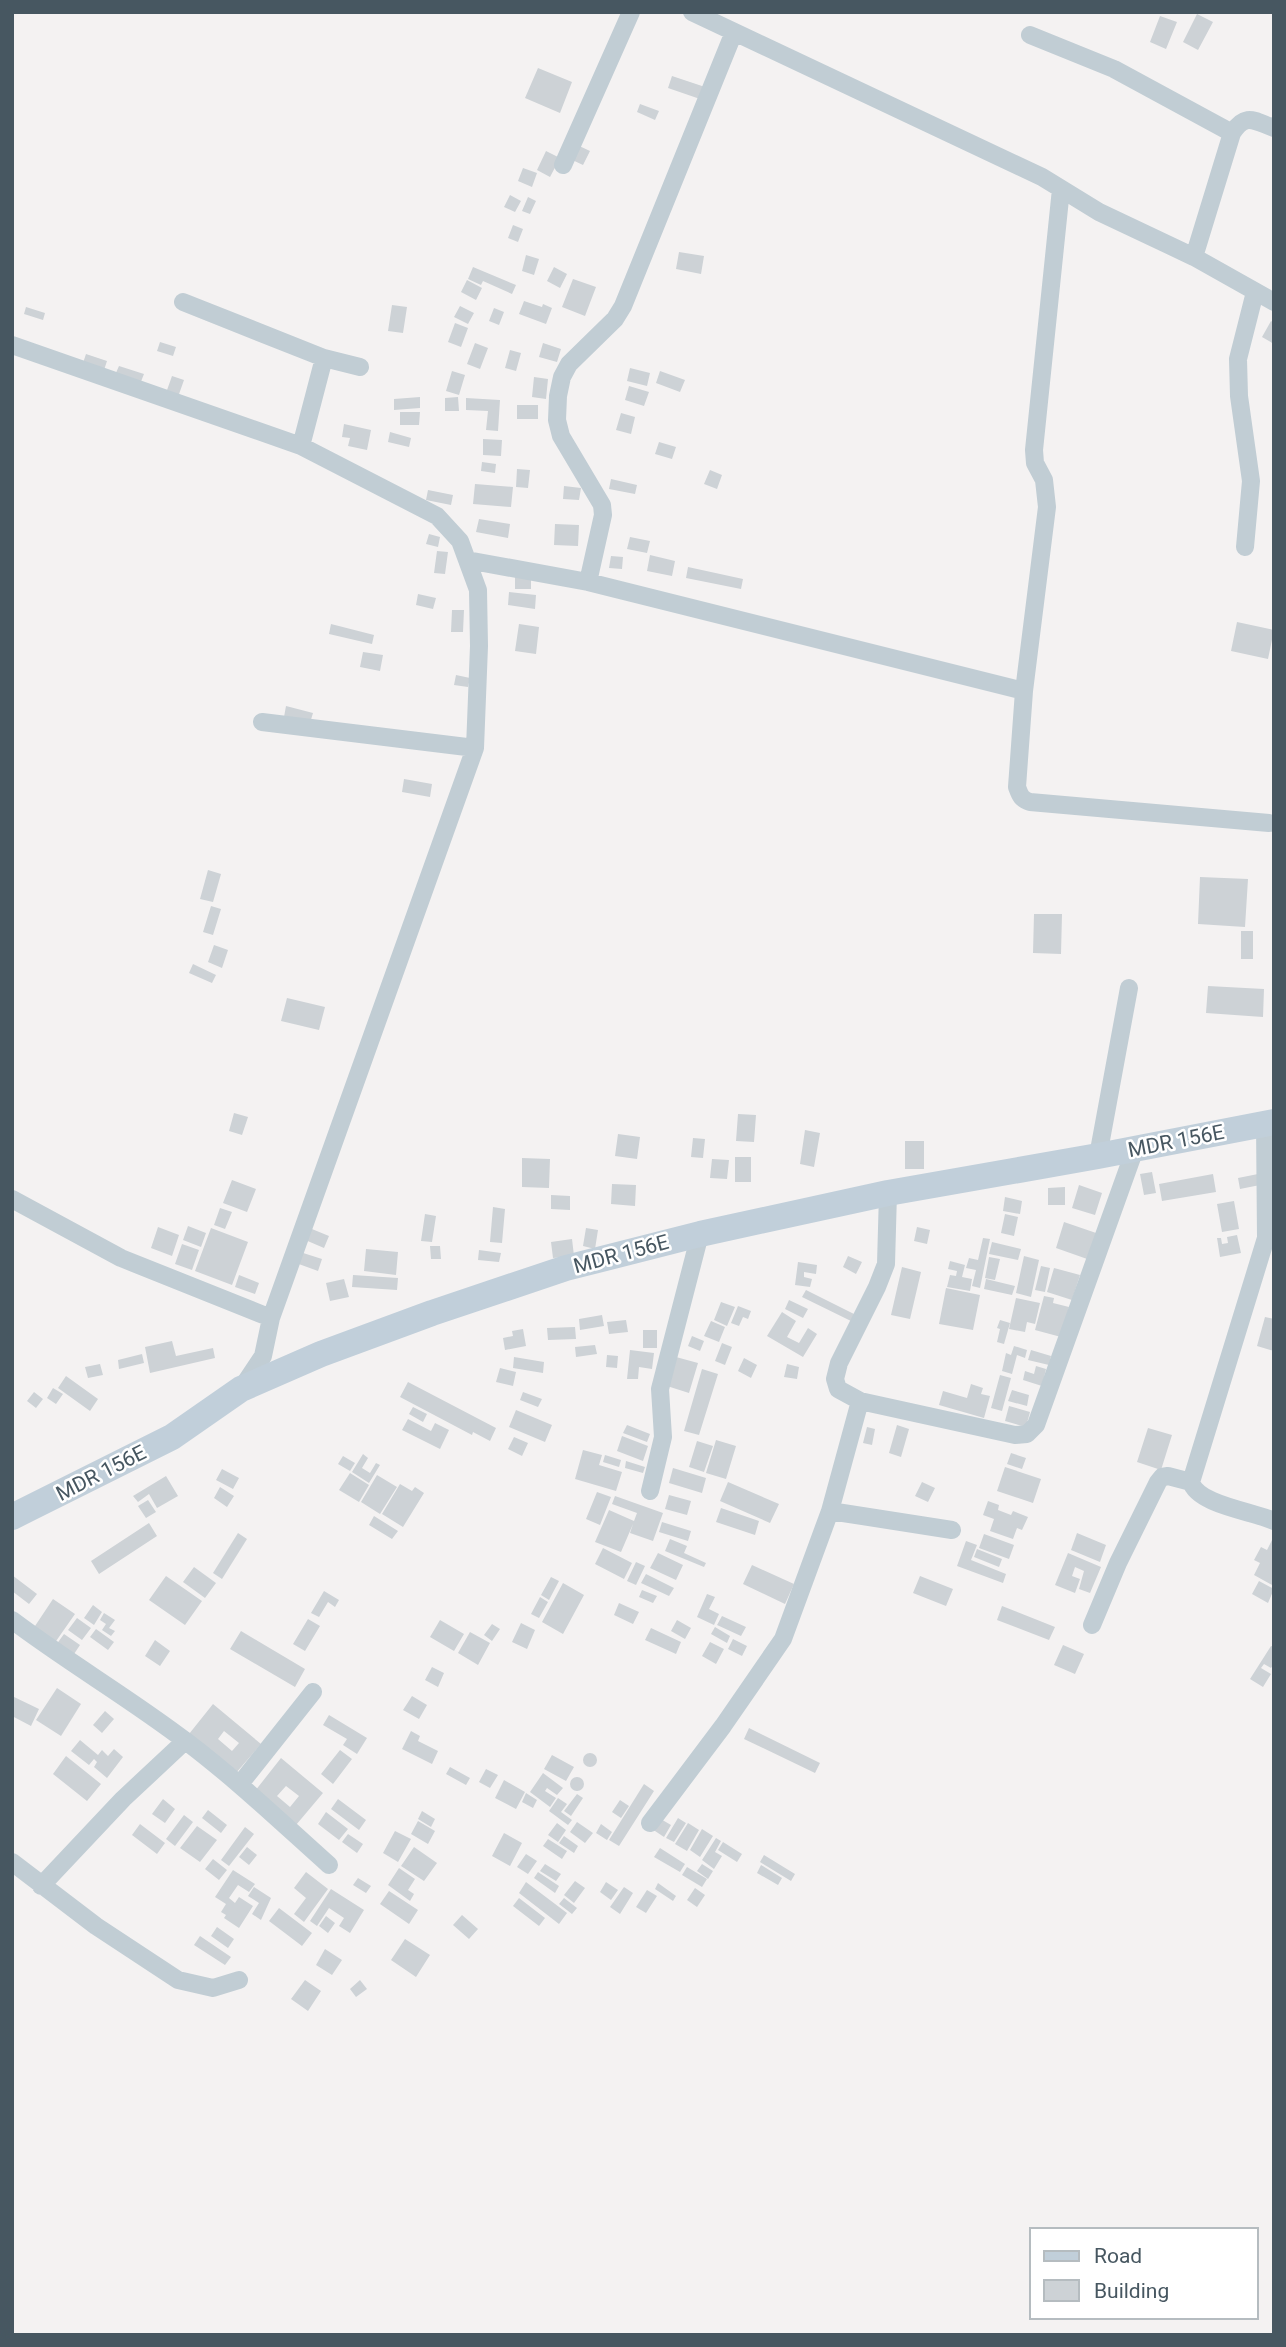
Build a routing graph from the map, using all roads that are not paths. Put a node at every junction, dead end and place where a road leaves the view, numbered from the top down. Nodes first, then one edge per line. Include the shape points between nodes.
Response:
1 (631, 12) edge
2 (694, 13) edge
3 (734, 32) junction
4 (1030, 35) dead end
5 (1274, 128) edge
6 (1233, 133) junction
7 (563, 165) dead end
8 (1061, 189) junction
9 (1194, 257) junction
10 (1255, 292) junction
11 (183, 302) dead end
12 (1274, 302) edge
13 (12, 345) edge
14 (324, 358) junction
15 (360, 367) dead end
16 (300, 446) junction
17 (1245, 547) dead end
18 (467, 560) junction
19 (588, 582) junction
20 (1024, 691) junction
21 (262, 722) dead end
22 (475, 748) junction
23 (1269, 823) dead end
24 (1129, 988) dead end
25 (1269, 1123) edge
26 (1135, 1149) junction
27 (1098, 1156) junction
28 (887, 1193) junction
29 (12, 1199) edge
30 (700, 1234) junction
31 (271, 1318) junction
32 (241, 1389) junction
33 (860, 1401) junction
34 (1191, 1482) junction
35 (650, 1491) dead end
36 (830, 1511) junction
37 (12, 1517) edge
38 (1274, 1521) edge
39 (952, 1530) dead end
40 (12, 1620) edge
41 (1091, 1625) dead end
42 (313, 1692) dead end
43 (186, 1741) junction
44 (240, 1784) junction
45 (650, 1823) dead end
46 (12, 1862) edge
47 (329, 1865) dead end
48 (41, 1886) junction
49 (240, 1980) dead end

1 - 7 street
2 - 3 street
3 - 8 street
3 - 19 street via 622,306 562,377 557,420 561,436 597,494 603,515
4 - 6 street via 1114,69
5 - 6 street via 1244,120
6 - 9 street
8 - 9 street
8 - 20 street via 1034,450 1047,507
9 - 10 street
10 - 12 street
10 - 17 street via 1238,359 1251,481
11 - 14 street
13 - 16 street
14 - 15 street
14 - 16 street
16 - 18 street via 437,516 460,541
18 - 19 street
18 - 22 street via 478,590
19 - 20 street
20 - 23 street via 1017,787 1023,800
21 - 22 street
22 - 31 street
24 - 27 street
25 - 26 main road, MDR 156E
25 - 34 street via 1266,1238
26 - 27 main road, MDR 156E
26 - 33 street via 1037,1425 1027,1434 1016,1435
27 - 28 main road, MDR 156E
28 - 30 main road, MDR 156E
28 - 33 street via 886,1264 835,1379 838,1389
29 - 31 street via 121,1258
30 - 32 main road, MDR 156E via 566,1268 432,1313
30 - 35 street via 660,1389 663,1437
31 - 32 street via 263,1356
32 - 37 main road, MDR 156E via 172,1437
33 - 36 street
34 - 38 street via 1208,1499
34 - 41 street via 1168,1476 1158,1482
36 - 39 street
36 - 45 street via 783,1639
40 - 43 street
42 - 44 street
43 - 44 street
43 - 48 street via 123,1799
44 - 47 street
46 - 48 street
48 - 49 street via 178,1980 213,1988

